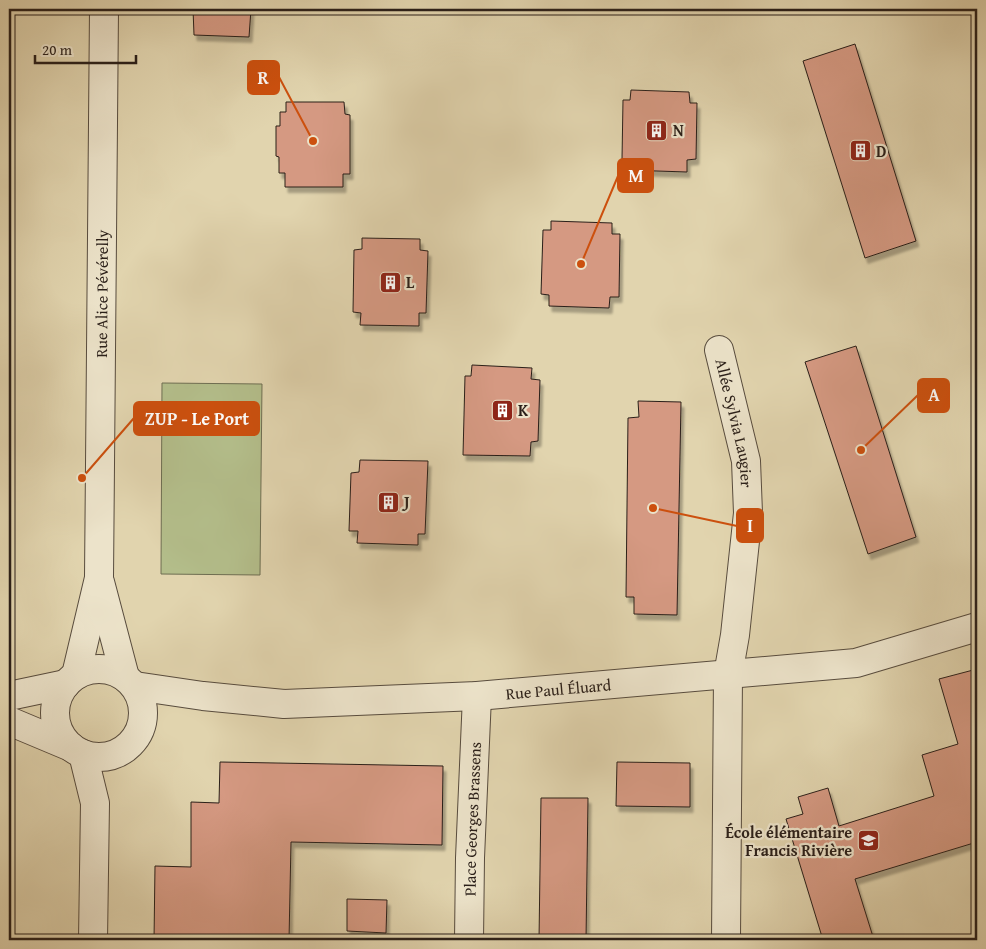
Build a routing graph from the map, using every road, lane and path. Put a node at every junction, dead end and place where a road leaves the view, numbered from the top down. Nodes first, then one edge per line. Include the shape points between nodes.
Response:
1 (104, 9) edge
2 (720, 350) dead end
3 (99, 578) junction
4 (977, 627) edge
5 (728, 675) junction
6 (71, 680) junction
7 (130, 682) junction
8 (9, 696) edge
9 (477, 696) junction
10 (9, 721) edge
11 (77, 750) junction
12 (93, 940) edge
13 (469, 940) edge
14 (726, 940) edge

1 - 3 street, Rue Alice Pévérelly
2 - 5 street, Allée Sylvia Laugier via 746,461 748,513
3 - 6 street, Rue Alice Pévérelly
3 - 7 street, Rue Alice Pévérelly
4 - 5 street, Rue Paul Éluard via 856,663
5 - 9 street, Rue Paul Éluard
5 - 14 street, Allée Sylvia Laugier
6 - 7 street via 88,670 101,669 114,671
6 - 8 street
6 - 11 street via 58,696 56,723 62,736
7 - 9 street, Rue Paul Éluard via 203,696 284,704
7 - 11 street via 140,698 143,711 142,725 135,739 112,756 97,757
9 - 13 street, Place Georges Brassens
10 - 11 street
11 - 12 street via 95,803

